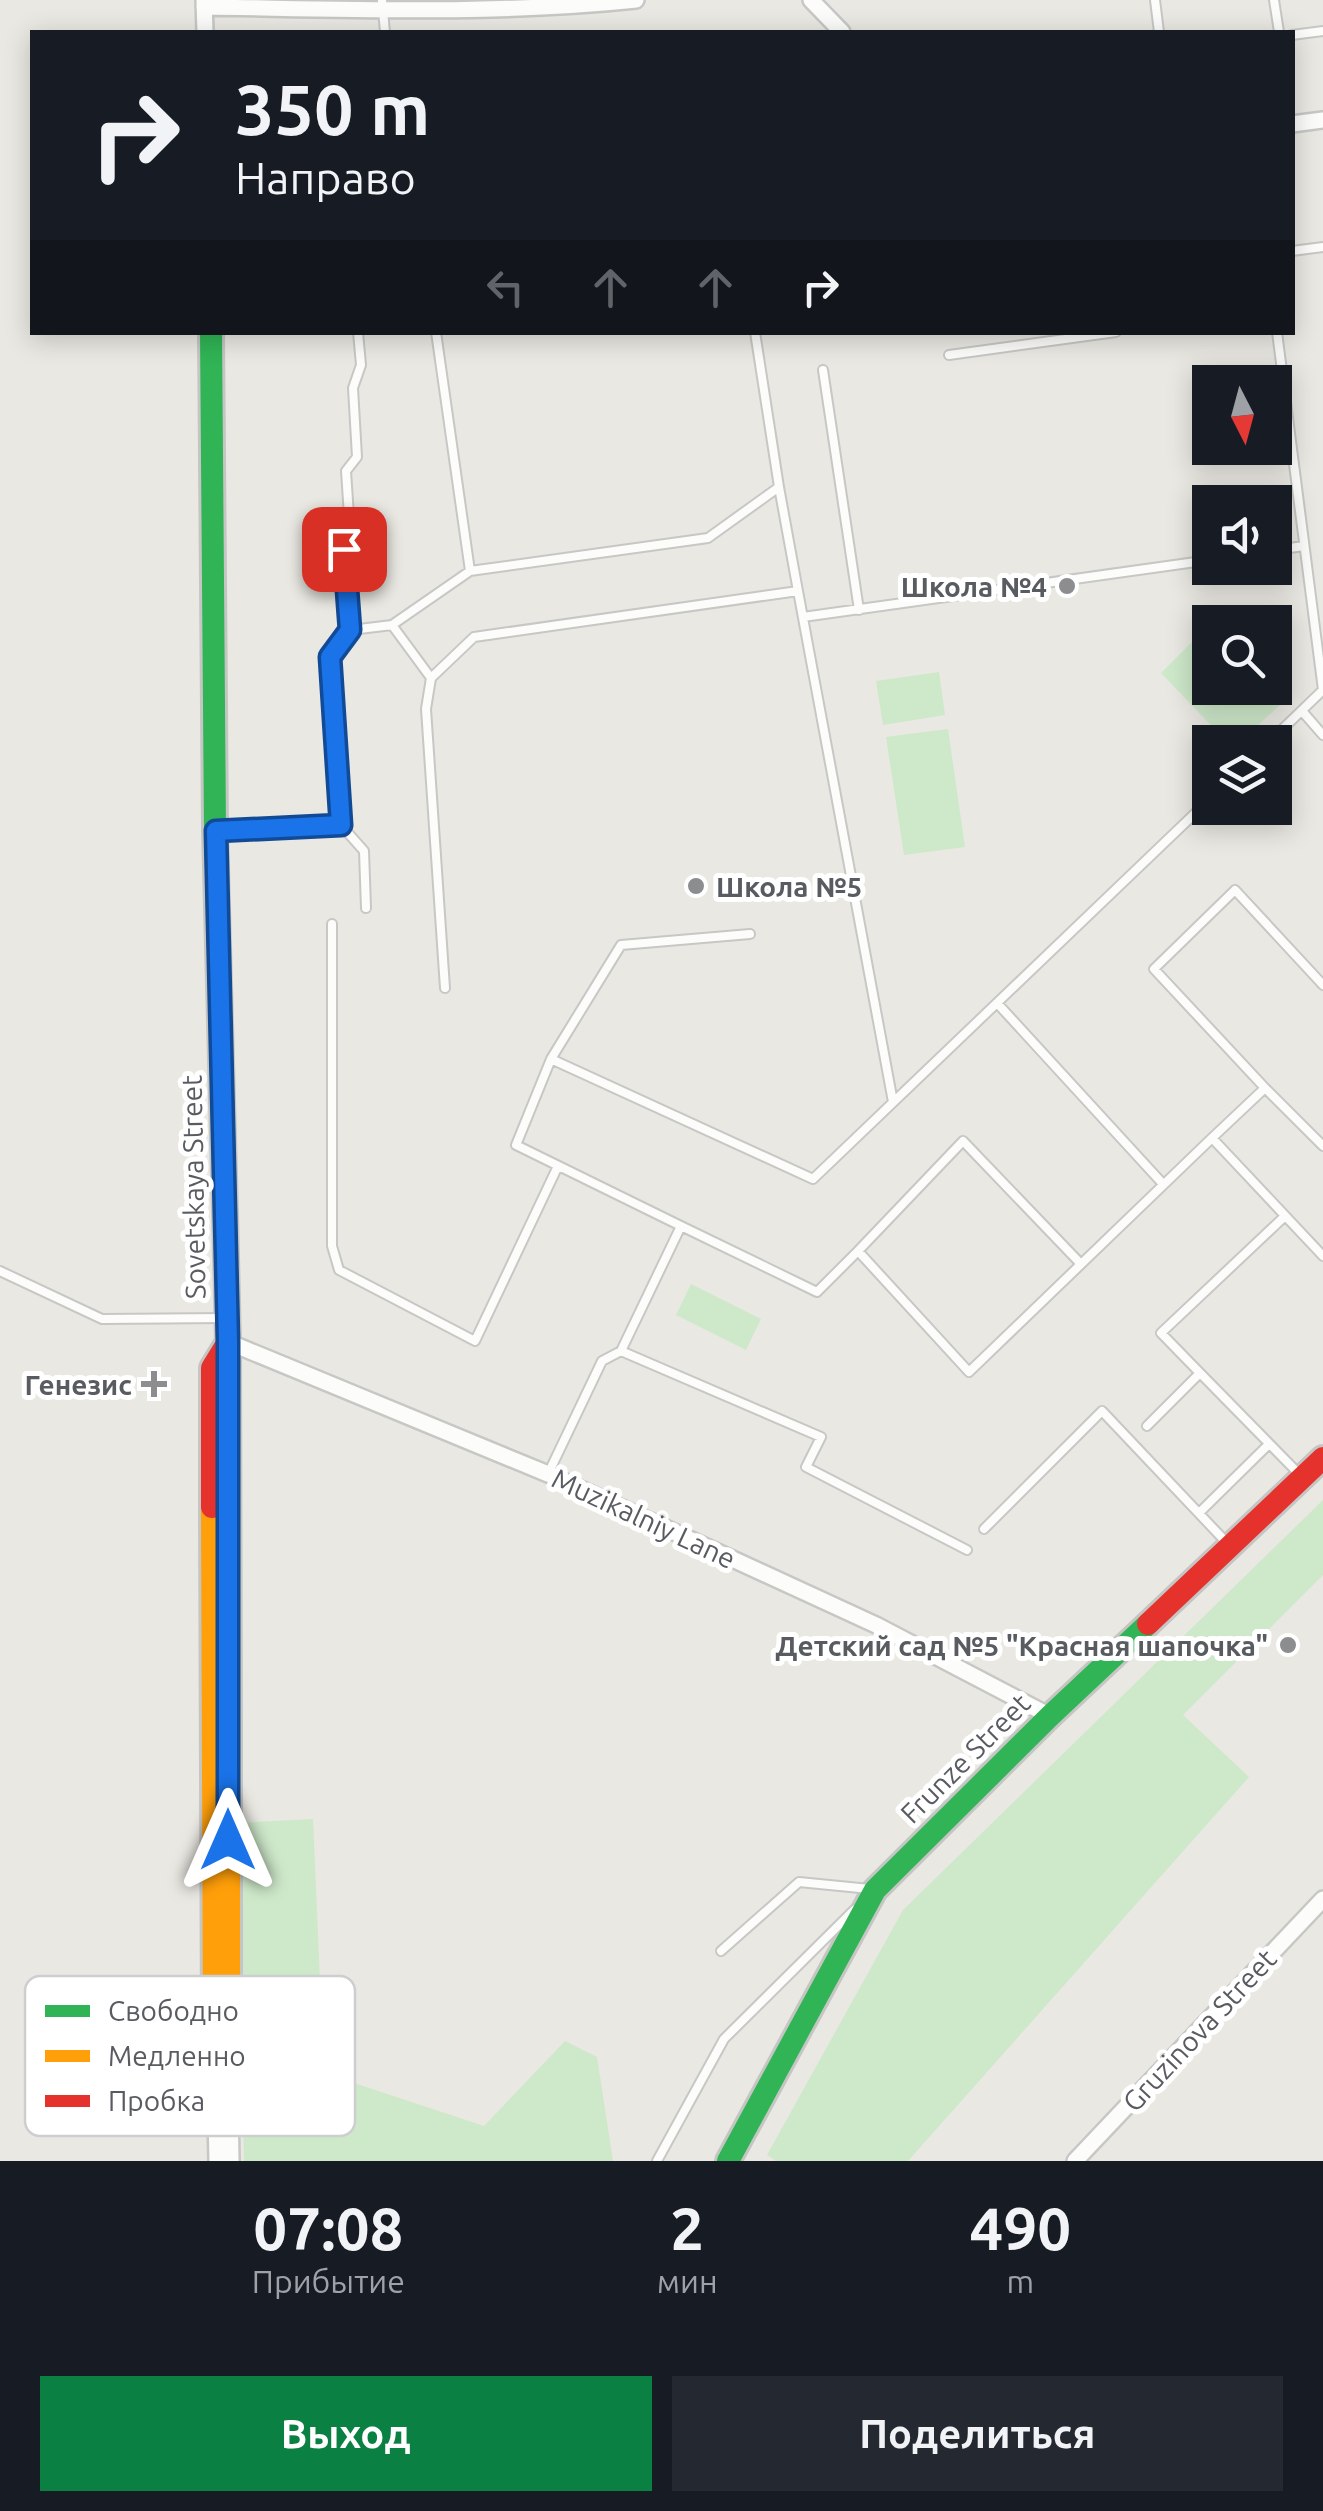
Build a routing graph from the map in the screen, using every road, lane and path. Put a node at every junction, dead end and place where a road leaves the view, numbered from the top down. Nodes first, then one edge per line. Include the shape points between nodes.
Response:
1 (636, 0) edge
2 (811, 0) edge
3 (1155, 0) edge
4 (1274, 0) edge
5 (204, 4) edge
6 (560, 4) edge
7 (382, 5) edge
8 (205, 30) edge
9 (385, 30) edge
10 (840, 30) edge
11 (1158, 30) edge
12 (1279, 30) edge
13 (1323, 30) edge
14 (1295, 35) edge
15 (1323, 120) edge
16 (1295, 124) edge
17 (1323, 247) edge
18 (1295, 252) edge
19 (211, 335) edge
20 (358, 335) edge
21 (436, 335) edge
22 (755, 335) edge
23 (1094, 335) edge
24 (1277, 335) edge
25 (949, 355) dead end
26 (823, 370) dead end
27 (779, 487) junction
28 (1304, 546) junction
29 (1292, 548) edge
30 (1192, 563) edge
31 (470, 571) junction
32 (798, 591) junction
33 (859, 610) junction
34 (803, 618) junction
35 (392, 626) junction
36 (350, 630) junction
37 (431, 678) junction
38 (1302, 711) junction
39 (1288, 725) edge
40 (1323, 734) edge
41 (1192, 816) edge
42 (341, 825) junction
43 (216, 831) junction
44 (366, 908) dead end
45 (332, 924) dead end
46 (750, 934) dead end
47 (1323, 985) edge
48 (445, 988) dead end
49 (997, 1003) junction
50 (551, 1059) junction
51 (1265, 1088) junction
52 (893, 1102) junction
53 (1212, 1138) junction
54 (1323, 1146) edge
55 (558, 1166) junction
56 (1163, 1184) junction
57 (1285, 1216) junction
58 (680, 1226) junction
59 (858, 1251) junction
60 (1323, 1256) edge
61 (1080, 1262) junction
62 (0, 1271) edge
63 (226, 1318) junction
64 (228, 1342) junction
65 (621, 1351) junction
66 (1200, 1373) junction
67 (1147, 1426) dead end
68 (1270, 1444) junction
69 (1323, 1458) edge
70 (548, 1474) junction
71 (1302, 1478) junction
72 (1199, 1513) junction
73 (984, 1529) dead end
74 (1230, 1546) junction
75 (967, 1550) dead end
76 (1050, 1716) junction
77 (874, 1890) junction
78 (1323, 1898) edge
79 (721, 1951) dead end
80 (222, 1976) edge
81 (218, 2136) edge
82 (228, 2136) edge
83 (735, 2158) edge
84 (217, 2161) edge
85 (231, 2161) edge
86 (657, 2161) edge
87 (1075, 2161) edge

1 - 6 street
2 - 10 street
3 - 11 lane
4 - 12 lane
5 - 7 street
5 - 8 street
6 - 7 street
7 - 9 lane
13 - 14 lane
15 - 16 street
17 - 18 lane
19 - 43 street, Sovetskaya Street
20 - 36 lane via 357,457 346,470
21 - 31 lane
22 - 27 lane
23 - 25 lane
24 - 28 lane
26 - 33 lane
27 - 31 lane via 708,538
27 - 32 lane
28 - 29 lane
28 - 38 lane via 1323,690
30 - 33 lane
31 - 35 lane
32 - 34 lane
32 - 37 lane via 474,636
33 - 34 lane
34 - 52 lane
35 - 36 lane
35 - 37 lane
36 - 42 lane via 330,657
37 - 48 lane via 426,709
38 - 39 lane
38 - 40 lane
41 - 49 lane
42 - 43 lane
42 - 44 lane via 364,851
43 - 63 street, Sovetskaya Street
45 - 55 lane via 332,1246 339,1270 476,1341
46 - 50 lane via 621,945
47 - 51 lane via 1235,890 1154,970
49 - 52 lane
49 - 56 lane
50 - 52 lane via 813,1179
50 - 55 lane via 516,1145
51 - 53 lane
51 - 54 lane
53 - 56 lane
53 - 57 lane
55 - 58 lane
56 - 61 lane
57 - 60 lane
57 - 66 lane via 1161,1333
58 - 59 lane via 816,1292
58 - 65 lane
59 - 61 lane via 963,1141
59 - 61 lane via 969,1372
62 - 63 lane via 102,1319
63 - 64 street, Sovetskaya Street
64 - 70 street, Muzikalniy Lane
64 - 80 street, Sovetskaya Street
65 - 70 lane via 602,1360
65 - 75 lane via 821,1437 806,1467
66 - 67 lane
66 - 68 lane
68 - 71 lane
68 - 72 lane
69 - 71 street, Frunze Street
70 - 76 street, Muzikalniy Lane via 876,1625
71 - 74 street, Frunze Street
72 - 73 lane via 1102,1411
72 - 74 lane
74 - 76 street, Frunze Street
76 - 77 street, Frunze Street
77 - 79 lane via 799,1882
77 - 83 street, Frunze Street
77 - 86 lane via 724,2039
78 - 87 street, Gruzinova Street
81 - 84 street
82 - 85 street, Sovetskaya Street

